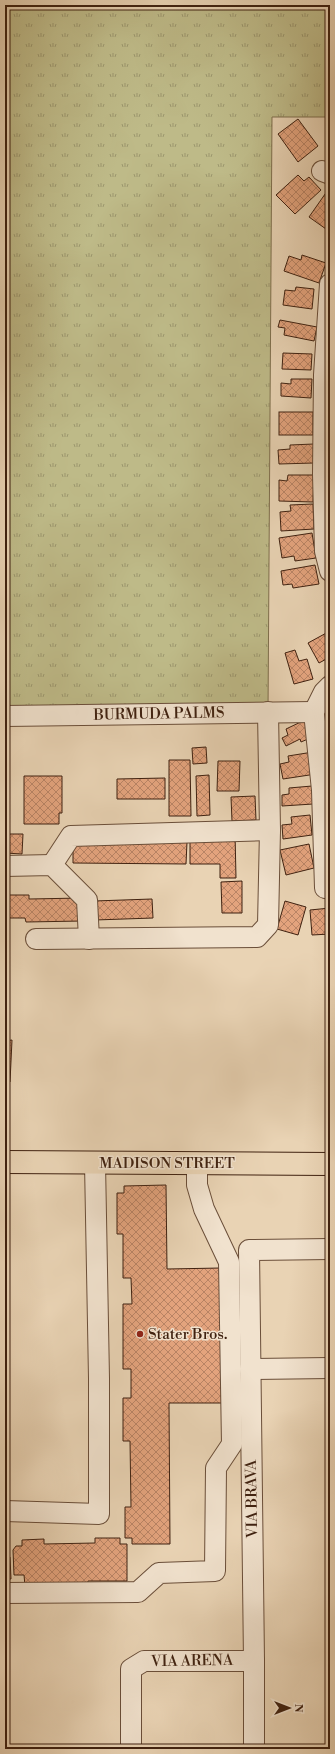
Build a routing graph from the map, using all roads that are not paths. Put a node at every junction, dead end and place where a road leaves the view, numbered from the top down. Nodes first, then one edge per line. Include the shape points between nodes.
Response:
1 (330, 284) edge
2 (327, 474) edge
3 (330, 571) edge
4 (330, 686) edge
5 (268, 712) junction
6 (314, 712) junction
7 (5, 716) edge
8 (326, 790) edge
9 (270, 830) junction
10 (52, 865) junction
11 (5, 866) edge
12 (330, 889) edge
13 (36, 939) dead end
14 (89, 939) junction
15 (5, 1162) edge
16 (95, 1163) junction
17 (197, 1163) junction
18 (330, 1164) edge
19 (330, 1249) edge
20 (330, 1368) edge
21 (250, 1369) junction
22 (5, 1511) edge
23 (5, 1593) edge
24 (254, 1661) junction
25 (131, 1749) edge
26 (254, 1749) edge

1 - 2 lane via 324,375
2 - 3 lane via 325,551
4 - 6 lane
5 - 6 lane, BURMUDA PALMS
5 - 7 lane, BURMUDA PALMS
5 - 9 lane
6 - 8 lane
8 - 12 lane via 326,888
9 - 10 lane via 71,836
9 - 14 lane via 268,925 257,937
10 - 11 lane
10 - 14 lane via 87,900
13 - 14 lane
15 - 16 main road, MADISON STREET
16 - 17 main road, MADISON STREET
16 - 22 lane via 99,1514
17 - 18 main road, MADISON STREET
17 - 23 lane via 197,1185 204,1209 229,1262 232,1444 216,1468 215,1571 159,1574 138,1592
19 - 21 lane, VIA BRAVA via 249,1250
20 - 21 lane
21 - 24 lane, VIA BRAVA
24 - 25 lane, VIA ARENA via 144,1661 131,1669
24 - 26 lane, VIA BRAVA

